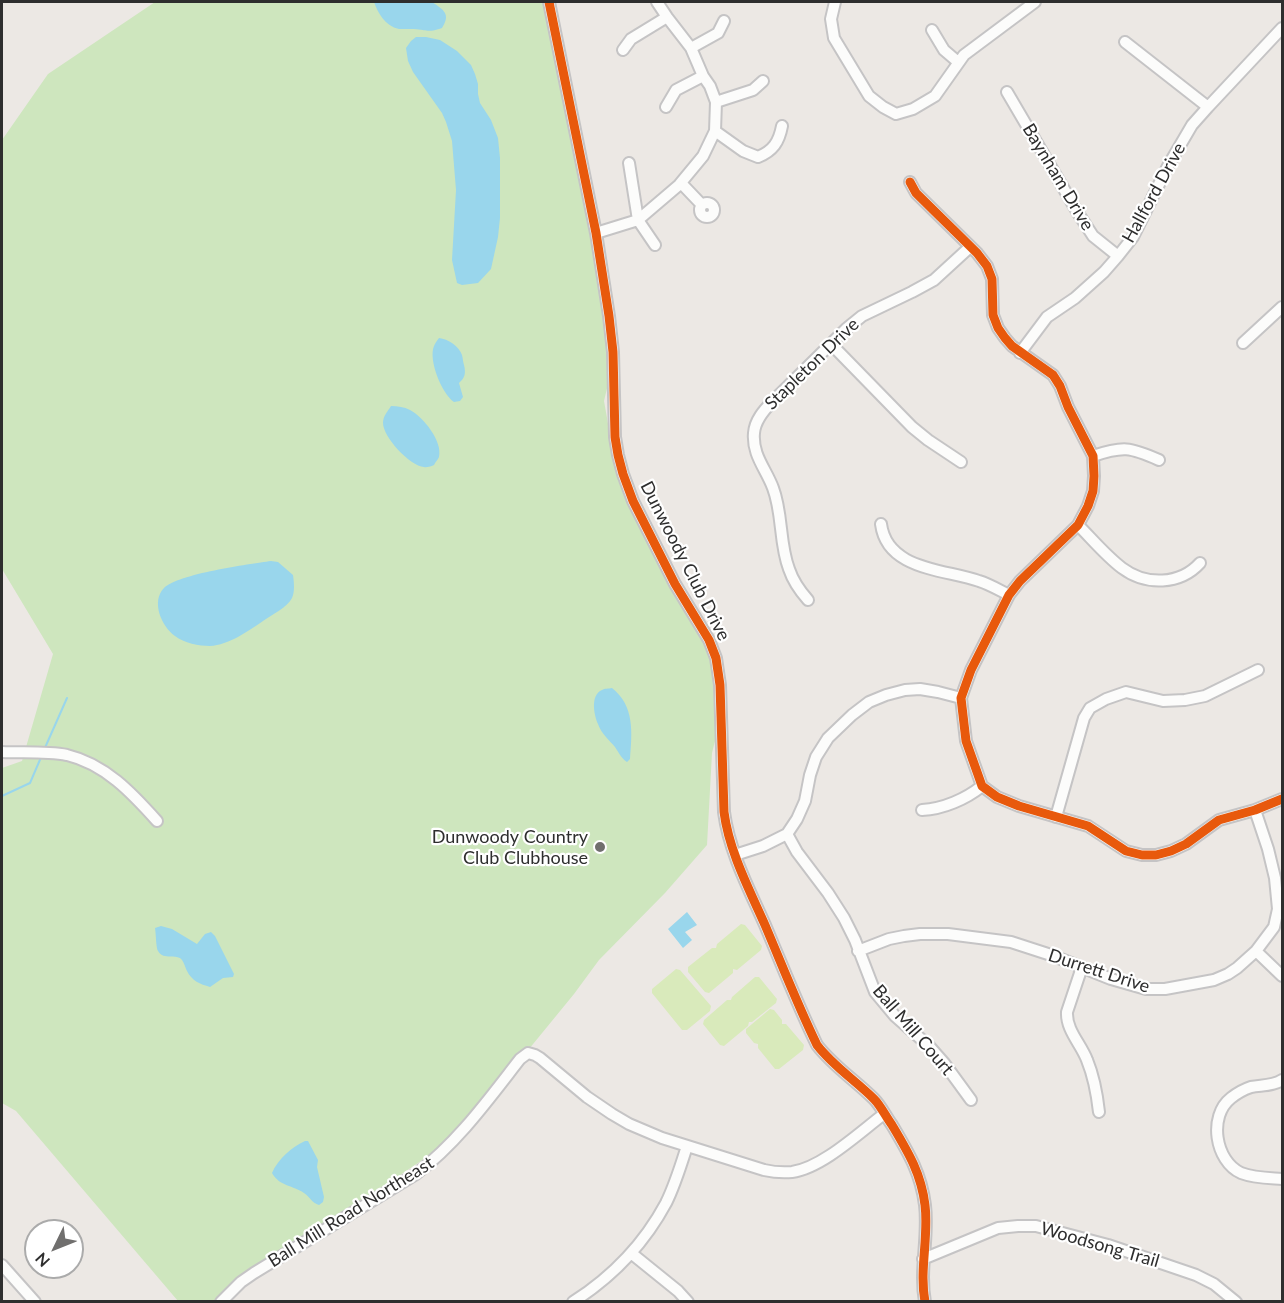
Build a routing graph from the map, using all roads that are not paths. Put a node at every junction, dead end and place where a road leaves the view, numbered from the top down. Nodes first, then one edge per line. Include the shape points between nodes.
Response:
1 (549, 2) edge
2 (657, 2) edge
3 (835, 2) edge
4 (1035, 2) edge
5 (667, 17) junction
6 (724, 21) dead end
7 (1282, 28) edge
8 (932, 30) dead end
9 (1125, 42) dead end
10 (691, 48) junction
11 (622, 50) dead end
12 (958, 62) junction
13 (703, 76) junction
14 (763, 81) dead end
15 (1007, 92) dead end
16 (716, 102) junction
17 (666, 107) dead end
18 (1208, 107) junction
19 (782, 126) dead end
20 (715, 131) junction
21 (629, 163) dead end
22 (910, 182) dead end
23 (681, 183) junction
24 (702, 205) dead end
25 (638, 220) junction
26 (596, 232) junction
27 (655, 245) dead end
28 (970, 247) junction
29 (1118, 256) junction
30 (1282, 307) edge
31 (1243, 343) dead end
32 (831, 344) junction
33 (1020, 353) junction
34 (1093, 456) junction
35 (1159, 460) dead end
36 (961, 462) dead end
37 (881, 524) dead end
38 (1078, 525) junction
39 (1200, 563) dead end
40 (1009, 595) junction
41 (808, 600) dead end
42 (1258, 670) dead end
43 (961, 698) junction
44 (2, 752) edge
45 (982, 786) junction
46 (1282, 800) edge
47 (922, 810) dead end
48 (1255, 810) junction
49 (1056, 817) junction
50 (157, 820) dead end
51 (787, 834) junction
52 (735, 855) junction
53 (1280, 909) edge
54 (858, 951) junction
55 (1256, 951) junction
56 (1082, 967) junction
57 (1282, 976) edge
58 (1282, 1080) edge
59 (971, 1100) dead end
60 (1099, 1112) dead end
61 (884, 1114) junction
62 (687, 1146) junction
63 (1282, 1179) edge
64 (631, 1253) junction
65 (923, 1259) junction
66 (2, 1264) edge
67 (35, 1302) edge
68 (221, 1302) edge
69 (573, 1302) edge
70 (688, 1302) edge
71 (925, 1302) edge
72 (1236, 1302) edge

1 - 26 street, Dunwoody Club Drive
2 - 5 street
3 - 12 street via 831,20 834,38 869,96 895,120 934,96
4 - 12 street
5 - 10 street
5 - 11 street via 631,39
6 - 10 street via 718,33
7 - 18 street, Hallford Drive
8 - 12 street via 944,50
9 - 18 street
10 - 13 street
13 - 16 street
13 - 17 street via 676,90
14 - 16 street via 753,90
15 - 29 street, Baynham Drive via 1093,236
16 - 20 street
18 - 29 street, Hallford Drive via 1179,146 1133,237
19 - 20 street via 779,140 758,157
20 - 23 street via 703,156
21 - 25 street
22 - 28 street via 916,193
23 - 24 street
23 - 25 street
25 - 26 street
25 - 27 street
26 - 52 street, Dunwoody Club Drive via 613,352 615,437 622,474 716,658 724,812
28 - 32 street, Stapleton Drive via 934,280 862,316
28 - 33 street via 990,271 993,315 998,328
29 - 33 street, Hallford Drive via 1075,298 1047,317
30 - 31 street
32 - 36 street via 912,427
32 - 41 street, Stapleton Drive via 763,411 754,433 755,452 778,506 789,570
33 - 34 street via 1053,375
34 - 35 street via 1123,448
34 - 38 street via 1093,490
37 - 40 street via 884,539 903,559 982,582
38 - 39 street via 1120,567 1142,578 1175,579
38 - 40 street
40 - 43 street
42 - 49 street via 1205,696 1163,701 1126,692 1090,708
43 - 45 street via 966,741
43 - 51 street via 920,689 905,690 869,702 852,715 828,738 816,757 805,801
44 - 50 street via 52,753 87,762 129,790
45 - 47 street via 944,806
45 - 49 street via 1019,806
46 - 48 street
48 - 49 street via 1219,820 1185,844 1156,855 1126,851 1088,826
48 - 53 street, Durrett Drive via 1268,849
51 - 52 street
51 - 54 street, Ball Mill Court via 839,909
52 - 61 street, Dunwoody Club Drive via 817,1045 872,1097
53 - 55 street, Durrett Drive via 1274,927
54 - 56 street, Durrett Drive via 904,936 948,934 1011,942
54 - 59 street, Ball Mill Court via 875,992 936,1054
55 - 56 street, Durrett Drive via 1228,974 1214,980 1165,989 1146,989
55 - 57 street
56 - 60 street via 1066,1018 1087,1059
58 - 63 street via 1247,1088 1230,1098 1220,1112 1216,1129 1221,1151 1236,1169
61 - 62 street via 822,1161 794,1172 764,1170
61 - 65 street, Dunwoody Club Drive via 910,1156 923,1191
62 - 64 street via 666,1202
62 - 68 street, Ball Mill Road Northeast via 646,1132 612,1114 535,1054 528,1053 432,1162 254,1273
64 - 69 street
64 - 70 street
65 - 71 street, Dunwoody Club Drive
65 - 72 street, Woodsong Trail via 998,1228 1036,1226 1196,1275
66 - 67 street

